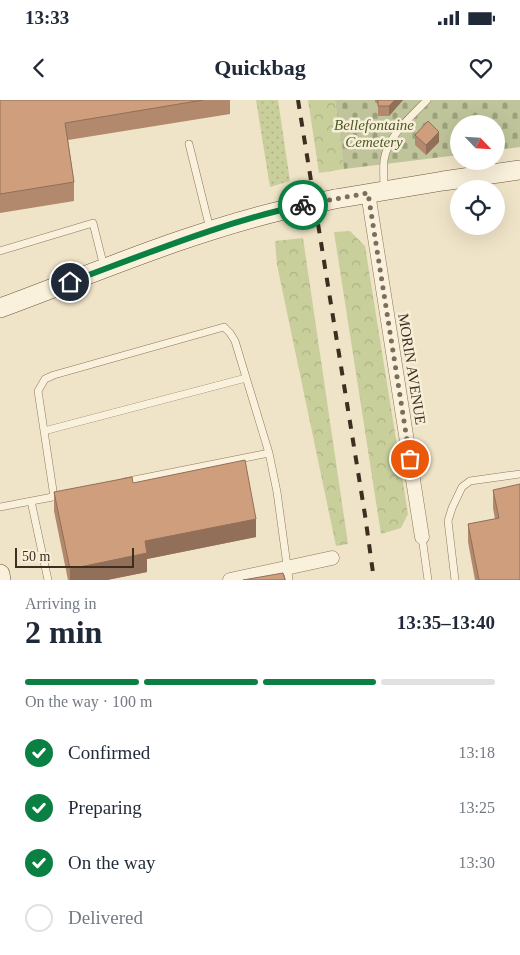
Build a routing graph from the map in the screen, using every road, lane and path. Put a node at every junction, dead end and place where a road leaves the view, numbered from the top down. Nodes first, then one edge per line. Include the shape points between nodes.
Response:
1 (427, 100) edge
2 (188, 144) dead end
3 (520, 170) edge
4 (376, 192) junction
5 (211, 231) junction
6 (0, 251) edge
7 (105, 269) junction
8 (0, 308) edge
9 (246, 378) junction
10 (44, 431) junction
11 (269, 453) junction
12 (520, 474) edge
13 (112, 485) edge
14 (63, 495) edge
15 (54, 497) junction
16 (31, 501) junction
17 (0, 508) edge
18 (422, 537) joint
19 (332, 558) dead end
20 (0, 574) edge
21 (288, 574) edge
22 (1, 580) edge
23 (48, 580) edge
24 (230, 580) edge
25 (428, 580) edge
26 (455, 580) edge

1 - 4 lane via 399,130 388,148
2 - 5 lane
3 - 4 main road
4 - 5 main road, bridge via 288,209
4 - 18 street, MORIN AVENUE
5 - 7 main road
6 - 7 lane via 93,222
7 - 8 main road
9 - 10 lane
9 - 10 lane via 235,341 224,328 45,379 38,391
9 - 11 lane
10 - 15 lane
11 - 13 lane
11 - 21 lane via 278,492
12 - 26 lane via 470,481 462,487 448,521
14 - 15 lane
15 - 16 lane
16 - 17 lane
16 - 23 lane
18 - 25 lane, MORIN AVENUE
19 - 21 street
20 - 22 main road
21 - 24 street

